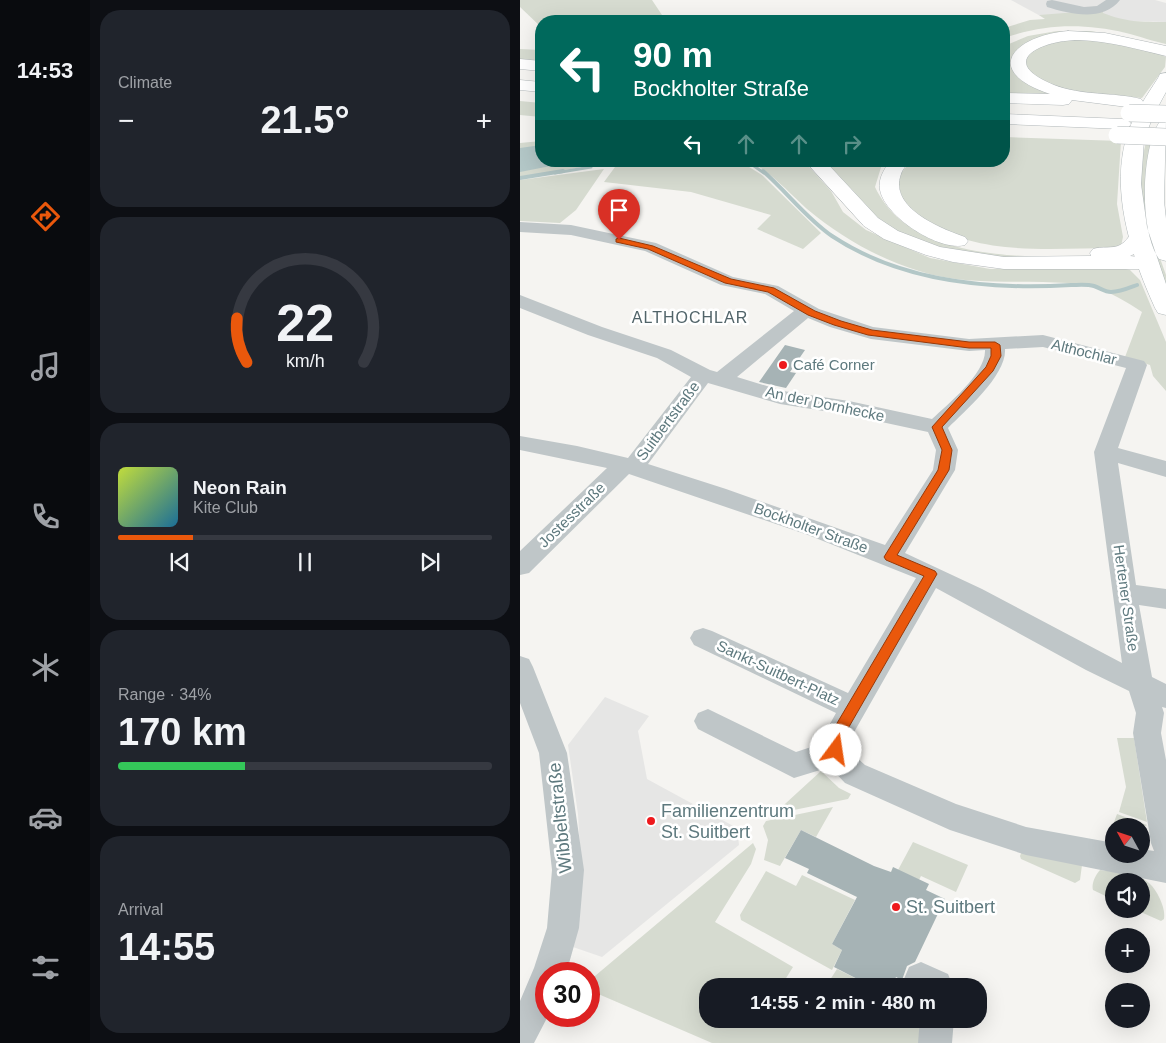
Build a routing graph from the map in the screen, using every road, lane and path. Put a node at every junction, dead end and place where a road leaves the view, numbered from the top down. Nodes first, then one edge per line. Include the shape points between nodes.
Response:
1 (1114, 0) edge
2 (1052, 4) dead end
3 (1013, 39) dead end
4 (1166, 45) edge
5 (1166, 51) edge
6 (520, 64) edge
7 (535, 65) edge
8 (520, 75) edge
9 (535, 76) edge
10 (1166, 78) edge
11 (520, 85) edge
12 (535, 86) edge
13 (520, 95) edge
14 (535, 96) edge
15 (1010, 99) edge
16 (1166, 104) edge
17 (1010, 108) edge
18 (1166, 114) edge
19 (1010, 118) edge
20 (1126, 119) junction
21 (1166, 125) edge
22 (1010, 131) edge
23 (1166, 137) edge
24 (820, 167) edge
25 (896, 167) edge
26 (520, 227) edge
27 (1139, 237) junction
28 (1160, 252) edge
29 (524, 307) edge
30 (1166, 308) edge
31 (807, 310) junction
32 (995, 345) junction
33 (1127, 363) joint
34 (712, 377) junction
35 (937, 427) junction
36 (520, 443) edge
37 (1105, 452) junction
38 (628, 466) junction
39 (1166, 469) edge
40 (890, 557) junction
41 (520, 566) edge
42 (931, 574) junction
43 (1126, 593) junction
44 (1166, 599) edge
45 (703, 638) dead end
46 (520, 666) edge
47 (1140, 682) junction
48 (1166, 697) edge
49 (853, 708) junction
50 (708, 721) dead end
51 (836, 750) junction
52 (1166, 843) edge
53 (1166, 868) edge
54 (553, 962) edge
55 (535, 1006) edge
56 (936, 1028) edge
57 (520, 1033) edge
58 (935, 1043) edge

1 - 2 street via 1103,7 1083,10
3 - 4 main road via 1053,30 1090,29
5 - 20 main road via 1103,38 1066,36 1030,46 1021,52 1017,59 1019,70 1028,78
6 - 7 main road
8 - 9 main road
10 - 27 main road via 1135,140 1132,194
11 - 12 main road
13 - 14 main road
15 - 20 main road
16 - 20 main road
17 - 20 main road
18 - 20 main road, bridge
19 - 20 main road
20 - 21 main road
20 - 22 main road via 1046,132
20 - 23 main road, bridge
21 - 28 main road via 1154,198
24 - 28 main road via 871,222 891,235 933,251 1004,263 1088,262
25 - 27 main road via 890,178 890,192 898,204 918,224 957,241 1010,251 1110,253 1126,252
26 - 31 street, Althochlar via 571,230 650,247 728,281 771,290
27 - 28 main road
28 - 30 main road
29 - 34 street, An der Dornhecke via 664,354
31 - 32 street, Althochlar via 871,333 969,345
31 - 34 street, Suitbertstraße
32 - 33 street, Althochlar via 1043,341
32 - 35 street via 996,356 990,369
33 - 37 street, Hertener Straße via 1137,366
34 - 35 street, An der Dornhecke via 780,397
34 - 38 street, Suitbertstraße
35 - 40 street via 947,450 944,470
36 - 38 street, Bockholter Straße via 562,448
37 - 39 street
37 - 43 street, Hertener Straße
38 - 40 street, Bockholter Straße via 771,512
38 - 41 street, Jostesstraße
40 - 42 street, Bockholter Straße
42 - 47 street, Bockholter Straße via 1097,663
42 - 49 street, Sankt-Suitbert-Platz
43 - 44 street
43 - 47 street, Hertener Straße
45 - 49 street, Sankt-Suitbert-Platz
46 - 54 street, Wibbeltstraße via 553,752 568,870 563,928
47 - 48 street, Bockholter Straße
47 - 52 street, Hertener Straße via 1150,713 1147,733
49 - 51 street, Sankt-Suitbert-Platz via 835,742
50 - 51 street via 794,765
51 - 53 street via 846,767 855,774 950,816 1026,841
55 - 57 street
56 - 58 street

